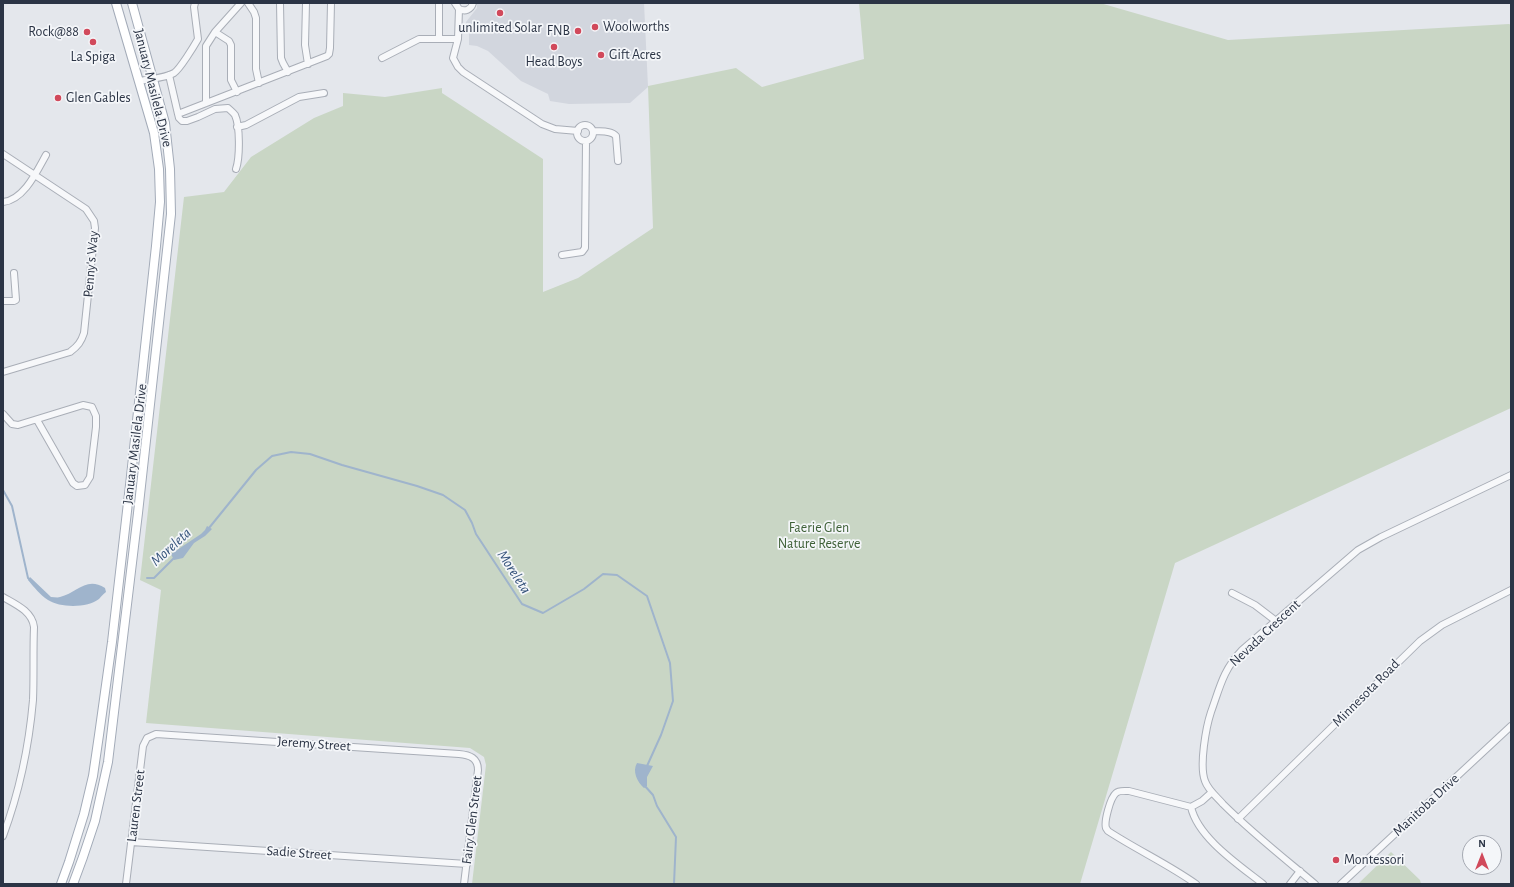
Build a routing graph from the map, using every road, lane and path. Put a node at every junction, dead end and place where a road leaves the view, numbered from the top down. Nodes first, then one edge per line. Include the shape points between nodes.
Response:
1 (115, 3) edge
2 (132, 3) edge
3 (195, 3) edge
4 (241, 3) edge
5 (248, 3) edge
6 (280, 3) edge
7 (306, 3) edge
8 (331, 3) edge
9 (439, 3) edge
10 (455, 3) edge
11 (473, 3) edge
12 (459, 10) junction
13 (468, 10) junction
14 (459, 27) junction
15 (216, 32) junction
16 (439, 39) junction
17 (458, 39) junction
18 (382, 58) dead end
19 (308, 64) junction
20 (288, 72) junction
21 (169, 75) junction
22 (152, 78) junction
23 (140, 81) junction
24 (259, 83) junction
25 (237, 92) junction
26 (324, 93) dead end
27 (206, 103) junction
28 (178, 114) junction
29 (237, 127) junction
30 (578, 131) junction
31 (593, 131) junction
32 (586, 141) junction
33 (3, 154) edge
34 (46, 155) dead end
35 (618, 161) dead end
36 (236, 169) dead end
37 (35, 176) junction
38 (3, 202) edge
39 (562, 255) dead end
40 (14, 273) dead end
41 (3, 301) edge
42 (3, 372) edge
43 (3, 414) edge
44 (37, 420) junction
45 (1511, 475) edge
46 (1511, 590) edge
47 (1232, 593) dead end
48 (3, 597) edge
49 (1276, 620) junction
50 (1511, 726) edge
51 (156, 734) joint
52 (472, 757) joint
53 (1212, 792) junction
54 (1191, 807) junction
55 (1238, 819) junction
56 (3, 836) edge
57 (131, 842) junction
58 (467, 864) junction
59 (1300, 871) junction
60 (61, 884) edge
61 (73, 884) edge
62 (126, 884) edge
63 (464, 884) edge
64 (1196, 884) edge
65 (1263, 884) edge
66 (1290, 884) edge
67 (1315, 884) edge
68 (1341, 884) edge

1 - 23 main road, January Masilela Drive
2 - 22 main road, January Masilela Drive
3 - 21 street via 197,41 179,68
4 - 15 street
5 - 24 street via 256,18 256,69
6 - 20 street via 281,58
7 - 19 street via 305,45
8 - 19 street via 330,54
9 - 16 street
10 - 12 street
11 - 13 street
12 - 13 street
12 - 14 street
13 - 14 street
14 - 17 street
15 - 25 street via 231,45 231,80
15 - 27 street via 206,46
16 - 17 street
16 - 18 street via 415,40
17 - 30 street via 453,58 463,72 542,124 555,129
19 - 20 street
20 - 24 street
21 - 22 street
21 - 28 street
22 - 23 street
22 - 61 main road, January Masilela Drive via 165,123 169,151 171,214 110,749 97,811
23 - 60 main road, January Masilela Drive via 154,133 159,169 156,246 113,635 93,776 84,814
24 - 25 street
25 - 27 street
26 - 29 street via 300,97 246,125
27 - 28 street
28 - 29 street via 182,121 187,121 216,109 228,108 234,113
29 - 36 street
30 - 31 street via 586,125
30 - 32 street via 579,138
31 - 32 street via 591,139
31 - 35 street via 610,132 616,136
32 - 39 street via 585,248 582,252
33 - 37 street, Penny's Way
34 - 37 street
37 - 38 street via 21,193
37 - 42 street, Penny's Way via 86,209 94,221 84,333 78,347 62,355
40 - 41 street via 16,300
43 - 44 street via 15,425
44 - 44 street via 83,405 94,409 96,427 90,477 85,485 77,486 73,483
45 - 49 street, Nevada Crescent via 1367,544
46 - 55 street, Minnesota Road via 1442,625 1420,641
47 - 49 street
48 - 56 street via 21,608 30,616 33,623 32,702 22,770
49 - 53 street, Nevada Crescent via 1234,659 1220,686 1207,724 1203,765 1204,778
50 - 68 street, Manitoba Drive
51 - 52 street, Jeremy Street via 459,754
51 - 57 street, Lauren Street via 150,735 144,743
52 - 58 street, Fairy Glen Street via 478,768
53 - 54 street via 1202,802
53 - 55 street, Nevada Crescent
54 - 64 street via 1129,791 1120,792 1114,796 1105,824 1106,828 1120,839
54 - 65 street via 1194,818 1204,832 1228,856
55 - 59 street, Nevada Crescent
57 - 58 street, Sadie Street
57 - 62 street, Lauren Street
58 - 63 street, Fairy Glen Street
59 - 66 street
59 - 67 street, Nevada Crescent

